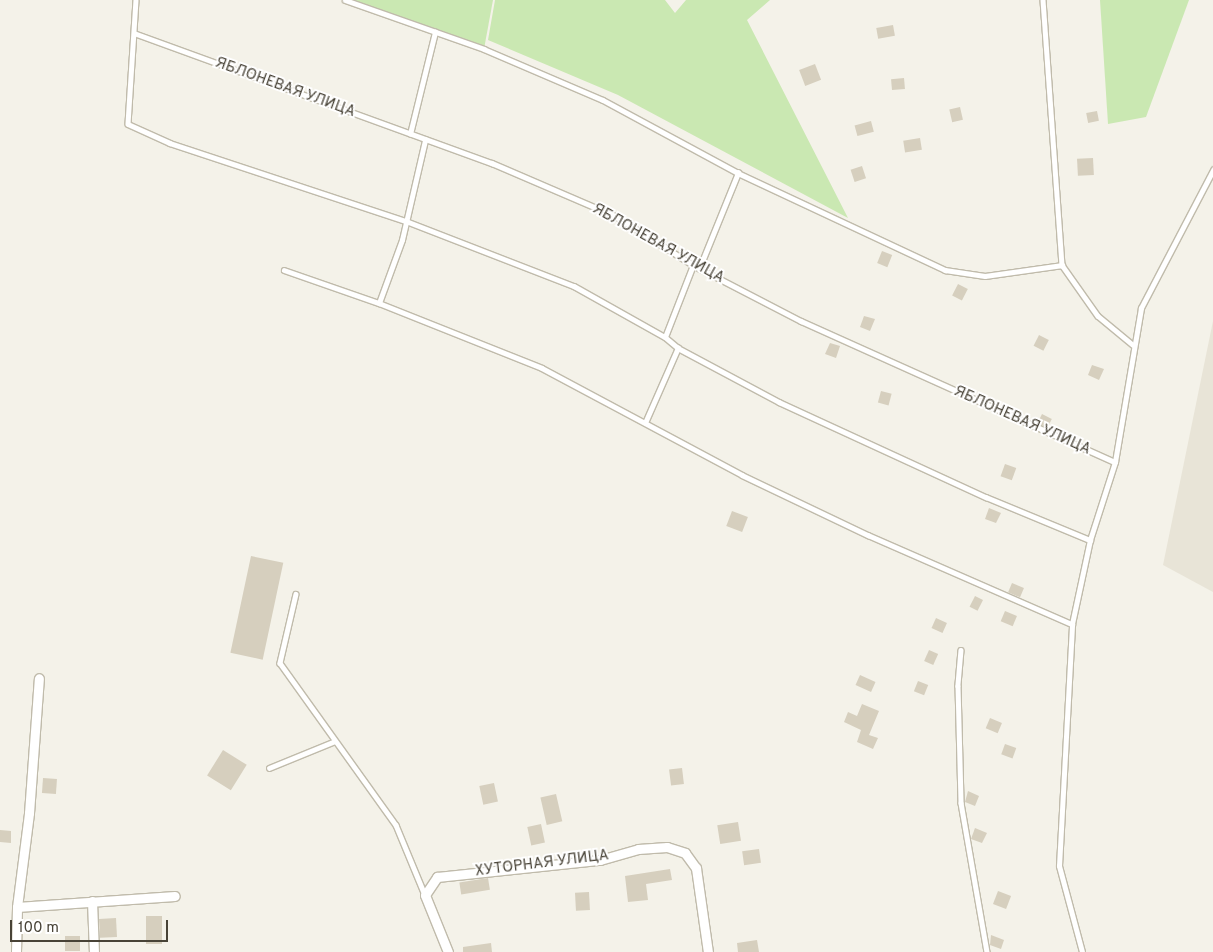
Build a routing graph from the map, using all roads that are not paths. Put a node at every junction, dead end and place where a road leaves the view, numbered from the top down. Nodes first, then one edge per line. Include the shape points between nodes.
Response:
1 (136, 0) edge
2 (345, 0) edge
3 (1043, 0) edge
4 (134, 32) junction
5 (435, 32) junction
6 (410, 134) junction
7 (425, 140) junction
8 (1213, 170) edge
9 (738, 173) junction
10 (406, 221) junction
11 (693, 265) junction
12 (1062, 265) junction
13 (700, 269) junction
14 (284, 270) dead end
15 (378, 303) junction
16 (665, 338) junction
17 (1134, 345) junction
18 (678, 348) junction
19 (645, 423) junction
20 (1115, 462) junction
21 (1090, 540) junction
22 (296, 594) dead end
23 (1072, 624) junction
24 (961, 650) dead end
25 (39, 678) dead end
26 (335, 741) junction
27 (269, 768) dead end
28 (425, 895) junction
29 (175, 896) dead end
30 (92, 901) junction
31 (17, 907) junction
32 (16, 952) edge
33 (94, 952) edge
34 (448, 952) edge
35 (708, 952) edge
36 (986, 952) edge
37 (1082, 952) edge

1 - 4 lane
2 - 5 lane
3 - 12 lane
4 - 6 lane, ЯБЛОНЕВАЯ УЛИЦА
4 - 10 lane via 128,124 170,143
5 - 6 lane
5 - 9 lane via 484,49 603,100
6 - 7 lane, ЯБЛОНЕВАЯ УЛИЦА
7 - 10 lane
7 - 11 lane, ЯБЛОНЕВАЯ УЛИЦА via 492,163 615,216
8 - 17 lane via 1141,308
9 - 12 lane via 944,270 985,276
9 - 13 lane
10 - 15 lane
10 - 16 lane via 574,286
11 - 13 lane, ЯБЛОНЕВАЯ УЛИЦА
11 - 16 lane
12 - 17 lane via 1098,316
13 - 20 lane, ЯБЛОНЕВАЯ УЛИЦА via 818,329
14 - 15 lane
15 - 19 lane via 542,368
16 - 18 lane
17 - 20 lane
18 - 19 lane
18 - 21 lane via 779,402
19 - 23 lane via 742,475 868,535
20 - 21 lane
21 - 23 lane
22 - 26 lane via 280,663
23 - 37 lane via 1059,866
24 - 36 lane via 958,686 961,803
25 - 31 street via 29,813
26 - 27 lane
26 - 28 lane via 396,825
28 - 34 street
28 - 35 street, ХУТОРНАЯ УЛИЦА via 437,877 600,860 638,849 667,847 685,853 696,868
29 - 30 street
30 - 31 street
30 - 33 street
31 - 32 street

